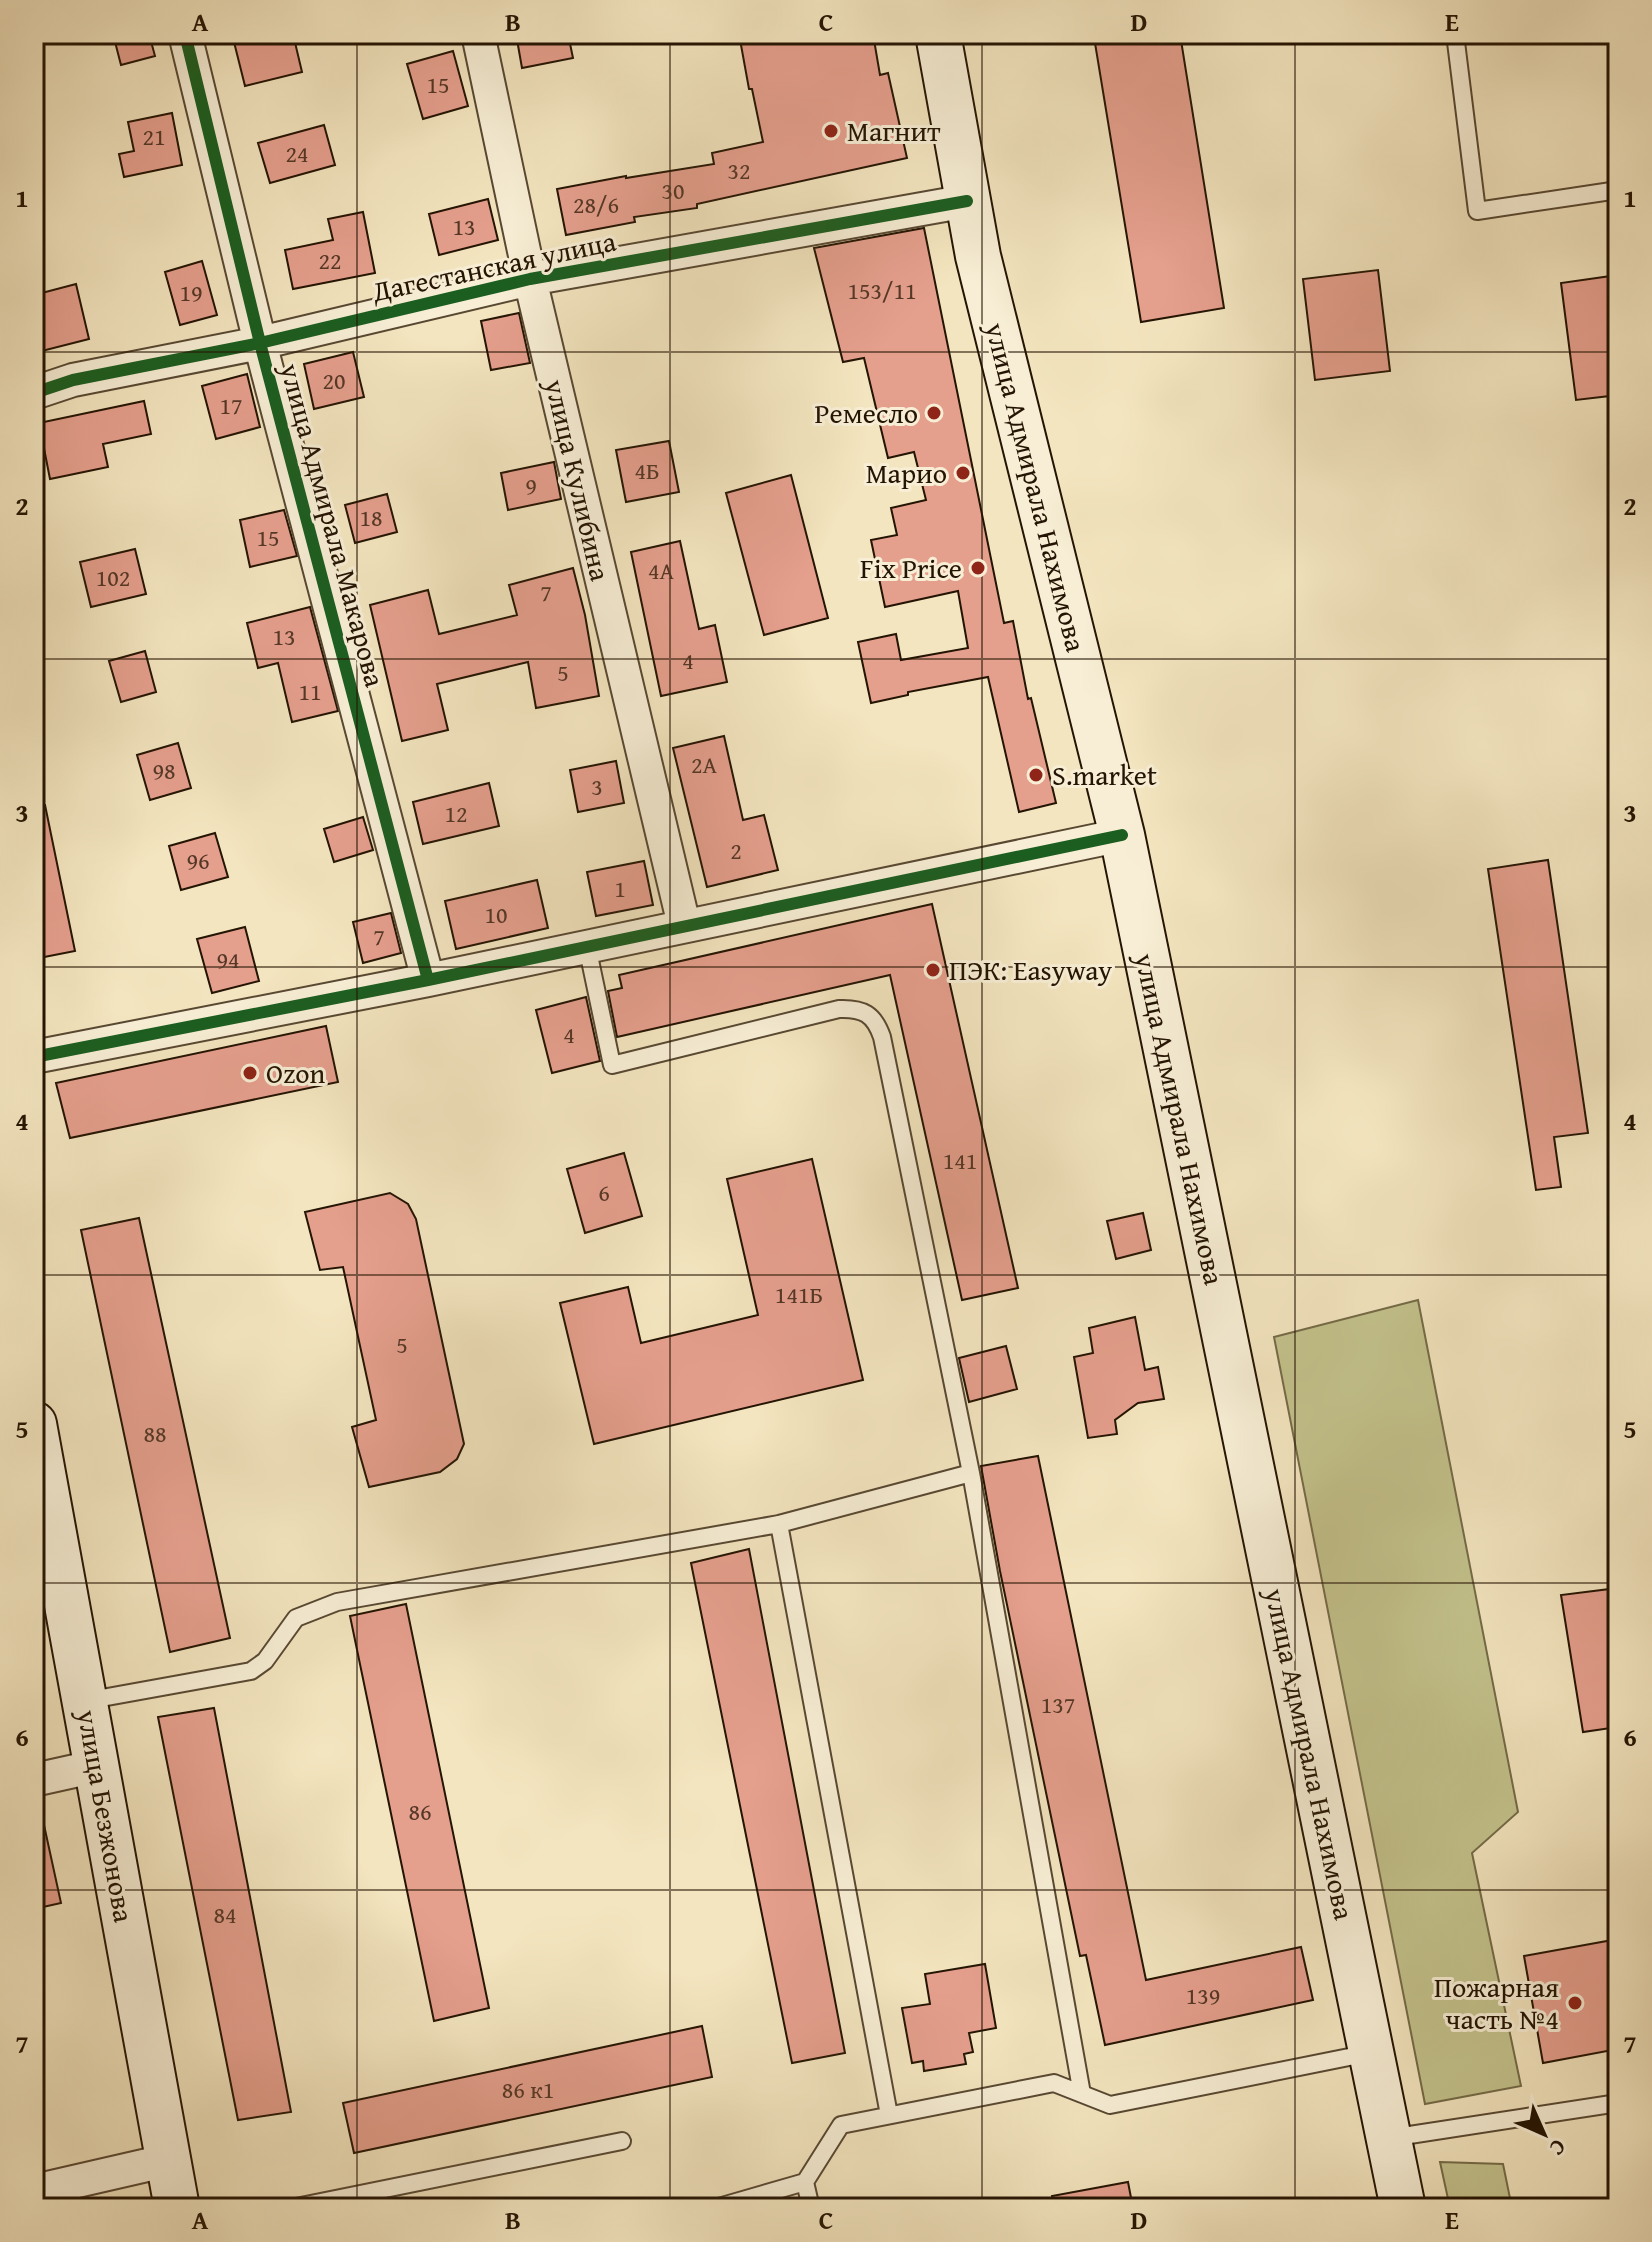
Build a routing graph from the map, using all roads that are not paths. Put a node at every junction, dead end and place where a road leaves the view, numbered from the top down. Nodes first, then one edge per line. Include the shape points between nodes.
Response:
1 (185, 34) edge
2 (478, 34) edge
3 (938, 34) edge
4 (1455, 34) edge
5 (1618, 190) edge
6 (967, 201) junction
7 (530, 279) junction
8 (260, 343) junction
9 (34, 393) edge
10 (1122, 835) junction
11 (684, 925) junction
12 (587, 946) junction
13 (428, 980) junction
14 (34, 1057) edge
15 (34, 1424) edge
16 (971, 1473) junction
17 (779, 1524) junction
18 (85, 1701) junction
19 (97, 1766) junction
20 (34, 1780) edge
21 (1371, 2052) junction
22 (1082, 2094) junction
23 (1618, 2103) edge
24 (889, 2115) junction
25 (1388, 2138) junction
26 (622, 2141) dead end
27 (169, 2160) junction
28 (805, 2182) junction
29 (34, 2191) edge
30 (177, 2208) edge
31 (291, 2208) edge
32 (715, 2208) edge
33 (811, 2208) edge
34 (1403, 2208) edge

1 - 8 street, улица Адмирала Макарова
2 - 7 street, улица Кулибина
3 - 6 main road, улица Адмирала Нахимова
4 - 5 lane via 1477,211
6 - 7 street, Дагестанская улица
6 - 10 main road, улица Адмирала Нахимова
7 - 8 street, Дагестанская улица
7 - 11 street, улица Кулибина
8 - 9 street, Дагестанская улица via 73,380
8 - 13 street, улица Адмирала Макарова
10 - 11 street
10 - 21 main road, улица Адмирала Нахимова
11 - 12 street
12 - 13 street
12 - 16 lane via 612,1065 839,1009 866,1012 877,1022
13 - 14 street
15 - 18 main road, улица Безжонова
16 - 17 lane
16 - 22 lane
17 - 18 lane via 337,1602 296,1618 265,1661 251,1671
17 - 24 lane
18 - 19 main road, улица Безжонова
19 - 20 street
19 - 27 main road, улица Безжонова
21 - 22 lane via 1110,2105
21 - 25 main road, улица Адмирала Нахимова
22 - 24 lane via 1054,2083
23 - 25 lane
24 - 28 lane via 841,2125
25 - 34 main road, улица Адмирала Нахимова
26 - 31 lane
27 - 29 street
27 - 30 main road, улица Безжонова
28 - 32 lane
28 - 33 lane

